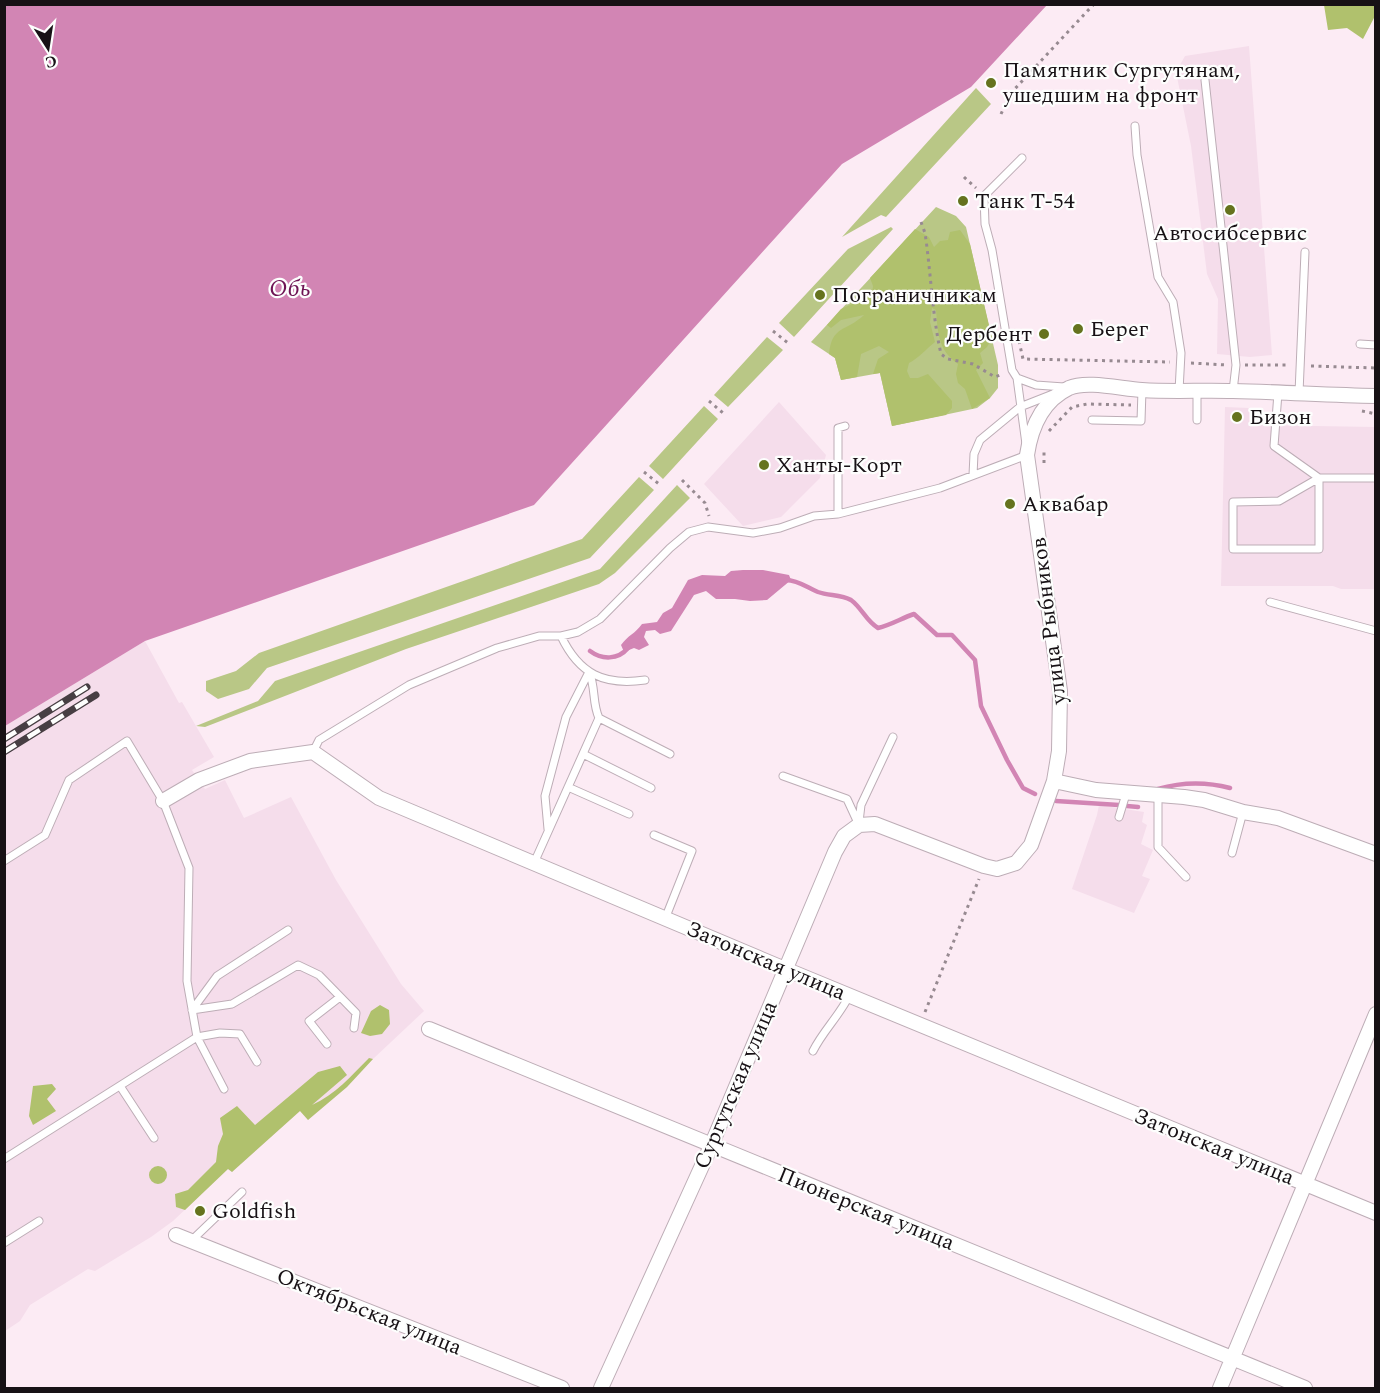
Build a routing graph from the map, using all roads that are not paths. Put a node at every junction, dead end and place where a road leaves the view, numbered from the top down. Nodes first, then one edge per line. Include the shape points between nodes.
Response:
1 (1205, 80) dead end
2 (1135, 126) dead end
3 (1022, 158) dead end
4 (1305, 252) dead end
5 (1360, 344) dead end
6 (1376, 345) edge
7 (1017, 378) junction
8 (1070, 388) junction
9 (1179, 391) junction
10 (1197, 391) junction
11 (1233, 391) junction
12 (1278, 393) junction
13 (1299, 393) junction
14 (1376, 396) edge
15 (1142, 398) junction
16 (1020, 407) junction
17 (1092, 420) dead end
18 (1197, 420) dead end
19 (845, 426) dead end
20 (1027, 455) junction
21 (973, 475) junction
22 (1319, 478) junction
23 (1376, 478) edge
24 (838, 514) junction
25 (1270, 602) dead end
26 (1376, 631) edge
27 (561, 636) junction
28 (589, 672) junction
29 (645, 680) dead end
30 (599, 718) junction
31 (893, 737) dead end
32 (314, 752) junction
33 (583, 754) junction
34 (670, 754) dead end
35 (783, 776) dead end
36 (1054, 781) junction
37 (568, 787) junction
38 (651, 788) dead end
39 (1126, 794) junction
40 (1158, 795) junction
41 (163, 801) junction
42 (1244, 812) junction
43 (629, 814) dead end
44 (1119, 817) dead end
45 (859, 825) junction
46 (548, 831) junction
47 (654, 835) dead end
48 (1232, 853) dead end
49 (1376, 854) edge
50 (4, 861) edge
51 (534, 863) junction
52 (1186, 877) dead end
53 (665, 918) junction
54 (288, 930) dead end
55 (785, 969) junction
56 (849, 996) junction
57 (340, 997) junction
58 (192, 1010) junction
59 (1376, 1014) edge
60 (354, 1028) dead end
61 (429, 1029) dead end
62 (197, 1037) junction
63 (327, 1044) dead end
64 (813, 1051) dead end
65 (257, 1062) dead end
66 (120, 1086) junction
67 (224, 1089) dead end
68 (154, 1138) dead end
69 (711, 1146) junction
70 (4, 1159) edge
71 (1305, 1184) junction
72 (242, 1192) dead end
73 (1376, 1213) edge
74 (39, 1221) dead end
75 (176, 1235) dead end
76 (191, 1241) junction
77 (4, 1243) edge
78 (1232, 1358) junction
79 (562, 1389) edge
80 (601, 1389) edge
81 (1220, 1389) edge
82 (1305, 1389) edge

1 - 11 lane via 1236,365
2 - 9 lane via 1158,277 1173,303
3 - 7 lane via 984,196 985,224 1012,370
4 - 13 lane
5 - 6 lane
7 - 8 lane via 1036,385
7 - 16 lane
8 - 15 street via 1087,385
8 - 16 lane
8 - 20 street, улица Рыбников via 1050,402 1036,420
9 - 10 street
9 - 15 street
10 - 11 street
10 - 18 lane
11 - 12 street
12 - 13 street
12 - 22 lane via 1274,446
13 - 14 street
15 - 17 lane via 1140,421
16 - 20 lane
16 - 21 lane via 980,440 974,454
19 - 24 lane via 838,428
20 - 21 lane
20 - 36 street, улица Рыбников via 1060,691
21 - 24 lane via 940,488
22 - 22 lane via 1319,549 1233,549 1233,502 1279,501
22 - 23 lane
24 - 27 lane via 814,516 753,532 708,527 689,532 600,620
25 - 26 lane
27 - 28 lane via 578,664
27 - 32 lane via 539,636 497,648 409,685 319,740
28 - 29 lane via 624,683
28 - 30 lane
28 - 46 lane via 566,717 545,796
30 - 33 lane
30 - 34 lane
31 - 45 lane via 861,805
32 - 41 street via 250,760 199,780
32 - 51 street, Затонская улица via 379,798
33 - 37 lane
33 - 38 lane
35 - 45 lane via 848,799
36 - 39 street
36 - 45 street via 1030,845 1016,863 997,869 875,824
37 - 43 lane
37 - 46 lane
39 - 40 street
39 - 44 lane
40 - 42 street via 1204,800
40 - 52 lane via 1158,847
41 - 50 lane via 127,741 69,780 45,835
41 - 58 lane via 189,868 187,981
42 - 48 lane
42 - 49 street via 1278,818
45 - 55 street, Сургутская улица via 844,836 835,852
46 - 51 lane
47 - 53 lane via 692,851
51 - 53 street, Затонская улица
53 - 55 street, Затонская улица
54 - 58 lane via 217,976
55 - 56 street, Затонская улица
55 - 69 street, Сургутская улица
56 - 64 lane
56 - 71 street, Затонская улица
57 - 58 lane via 319,975 298,965 232,1004
57 - 60 lane via 356,1013
57 - 63 lane via 309,1021
58 - 62 lane
59 - 71 street
61 - 69 street, Пионерская улица
62 - 65 lane via 240,1034
62 - 66 lane
62 - 67 lane
66 - 68 lane
66 - 70 lane
69 - 78 street, Пионерская улица
69 - 80 street, Сургутская улица
71 - 73 street, Затонская улица
71 - 78 street
72 - 76 lane
74 - 77 lane
75 - 76 street, Октябрьская улица
76 - 79 street, Октябрьская улица
78 - 81 street
78 - 82 street, Пионерская улица

